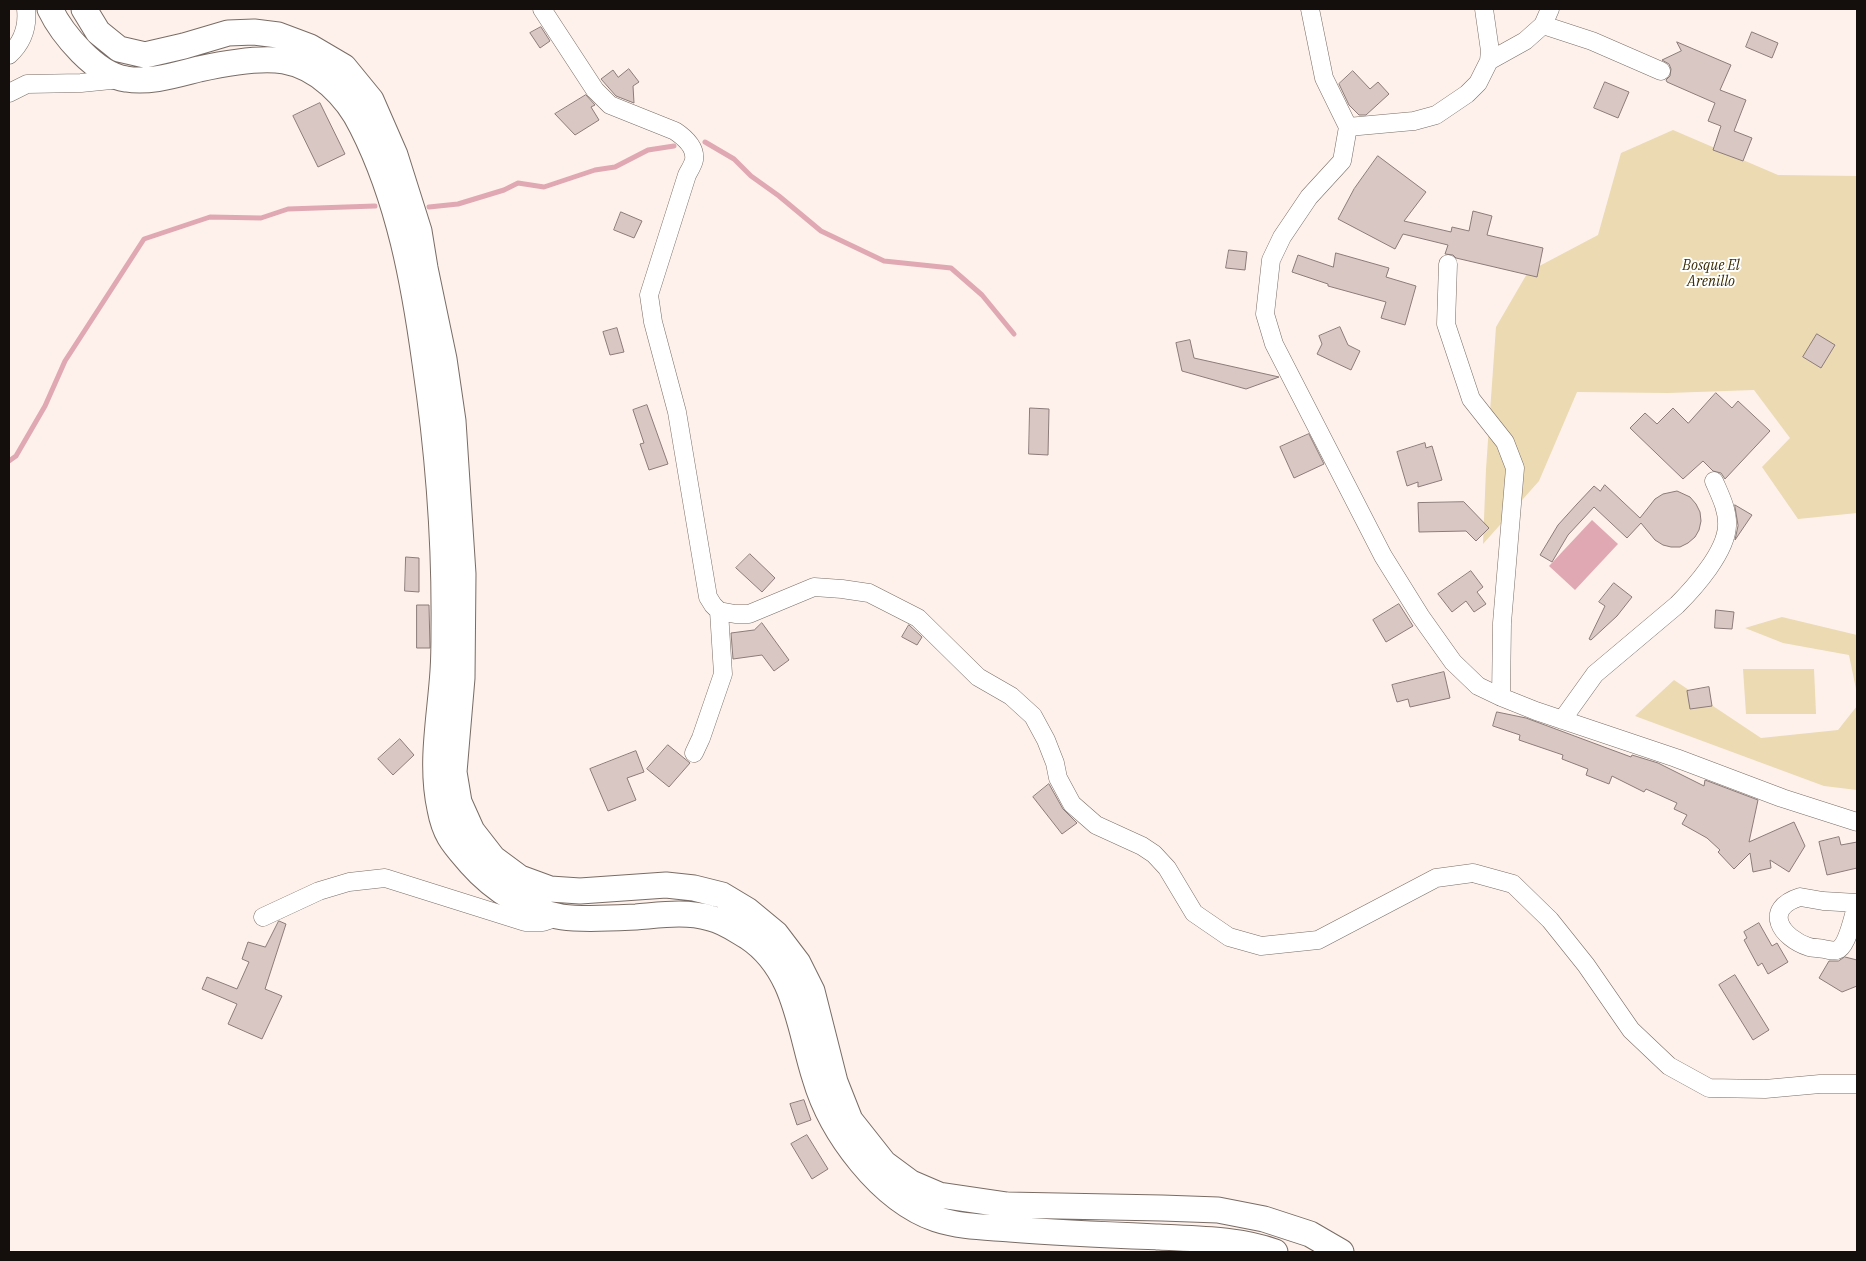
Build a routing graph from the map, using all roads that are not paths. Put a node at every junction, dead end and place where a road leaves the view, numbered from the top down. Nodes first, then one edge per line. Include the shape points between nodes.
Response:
1 (26, 9) edge
2 (50, 9) edge
3 (84, 9) edge
4 (542, 9) edge
5 (1310, 9) edge
6 (1484, 9) edge
7 (1546, 17) edge
8 (9, 55) edge
9 (1489, 61) junction
10 (1661, 71) dead end
11 (122, 79) junction
12 (9, 93) edge
13 (1348, 127) junction
14 (1448, 264) dead end
15 (1714, 481) dead end
16 (719, 611) junction
17 (1501, 697) junction
18 (1562, 720) junction
19 (694, 753) dead end
20 (1857, 822) edge
21 (560, 916) junction
22 (263, 917) dead end
23 (1857, 1084) edge
24 (1275, 1252) edge
25 (1341, 1252) edge

1 - 8 street via 25,31
2 - 11 highway via 82,52 100,68
3 - 25 highway via 98,32 119,49 145,55 228,33 254,32 278,36 310,47 344,67 371,100 395,155 419,231 444,359 453,421 463,574 462,678 454,772 459,802 472,831 493,858 520,878 550,890 666,885 722,894 747,910 776,934 798,963 812,991 835,1082 850,1120 884,1162 911,1183 939,1195 1008,1205 1218,1210 1264,1219 1310,1234
4 - 16 street via 595,90 610,105 675,131 691,146 694,160 649,295 677,412 708,596
5 - 13 street via 1324,78
6 - 9 street
7 - 9 street via 1525,41
7 - 10 street
9 - 13 street via 1478,83 1436,114 1414,121
11 - 12 street via 27,84
11 - 21 highway via 158,79 207,67 282,60 311,70 336,88 360,122 382,175 415,293 438,466 444,597 444,670 436,730 438,804 445,830 479,873 529,907
13 - 17 street via 1342,161 1308,197 1270,260 1265,314 1274,344 1383,556 1453,662 1478,686
14 - 17 street via 1446,324 1471,399 1505,442 1515,468 1502,623
15 - 18 street via 1723,503 1727,526 1716,557 1689,594 1594,674
16 - 19 street via 723,674
16 - 23 street via 749,614 814,587 868,593 918,618 978,677 1011,696 1033,716 1072,804 1096,826 1154,854 1167,868 1194,913 1229,937 1261,946 1318,940 1436,878 1473,873 1512,884 1550,920 1631,1030 1669,1066 1709,1088 1765,1090
17 - 18 street
18 - 20 street
21 - 22 street via 543,922 525,922 385,878 349,882 319,891
21 - 24 highway via 619,918 696,914 718,919 758,944 791,991 817,1086 837,1127 862,1164 888,1190 938,1220 1047,1232 1227,1241

